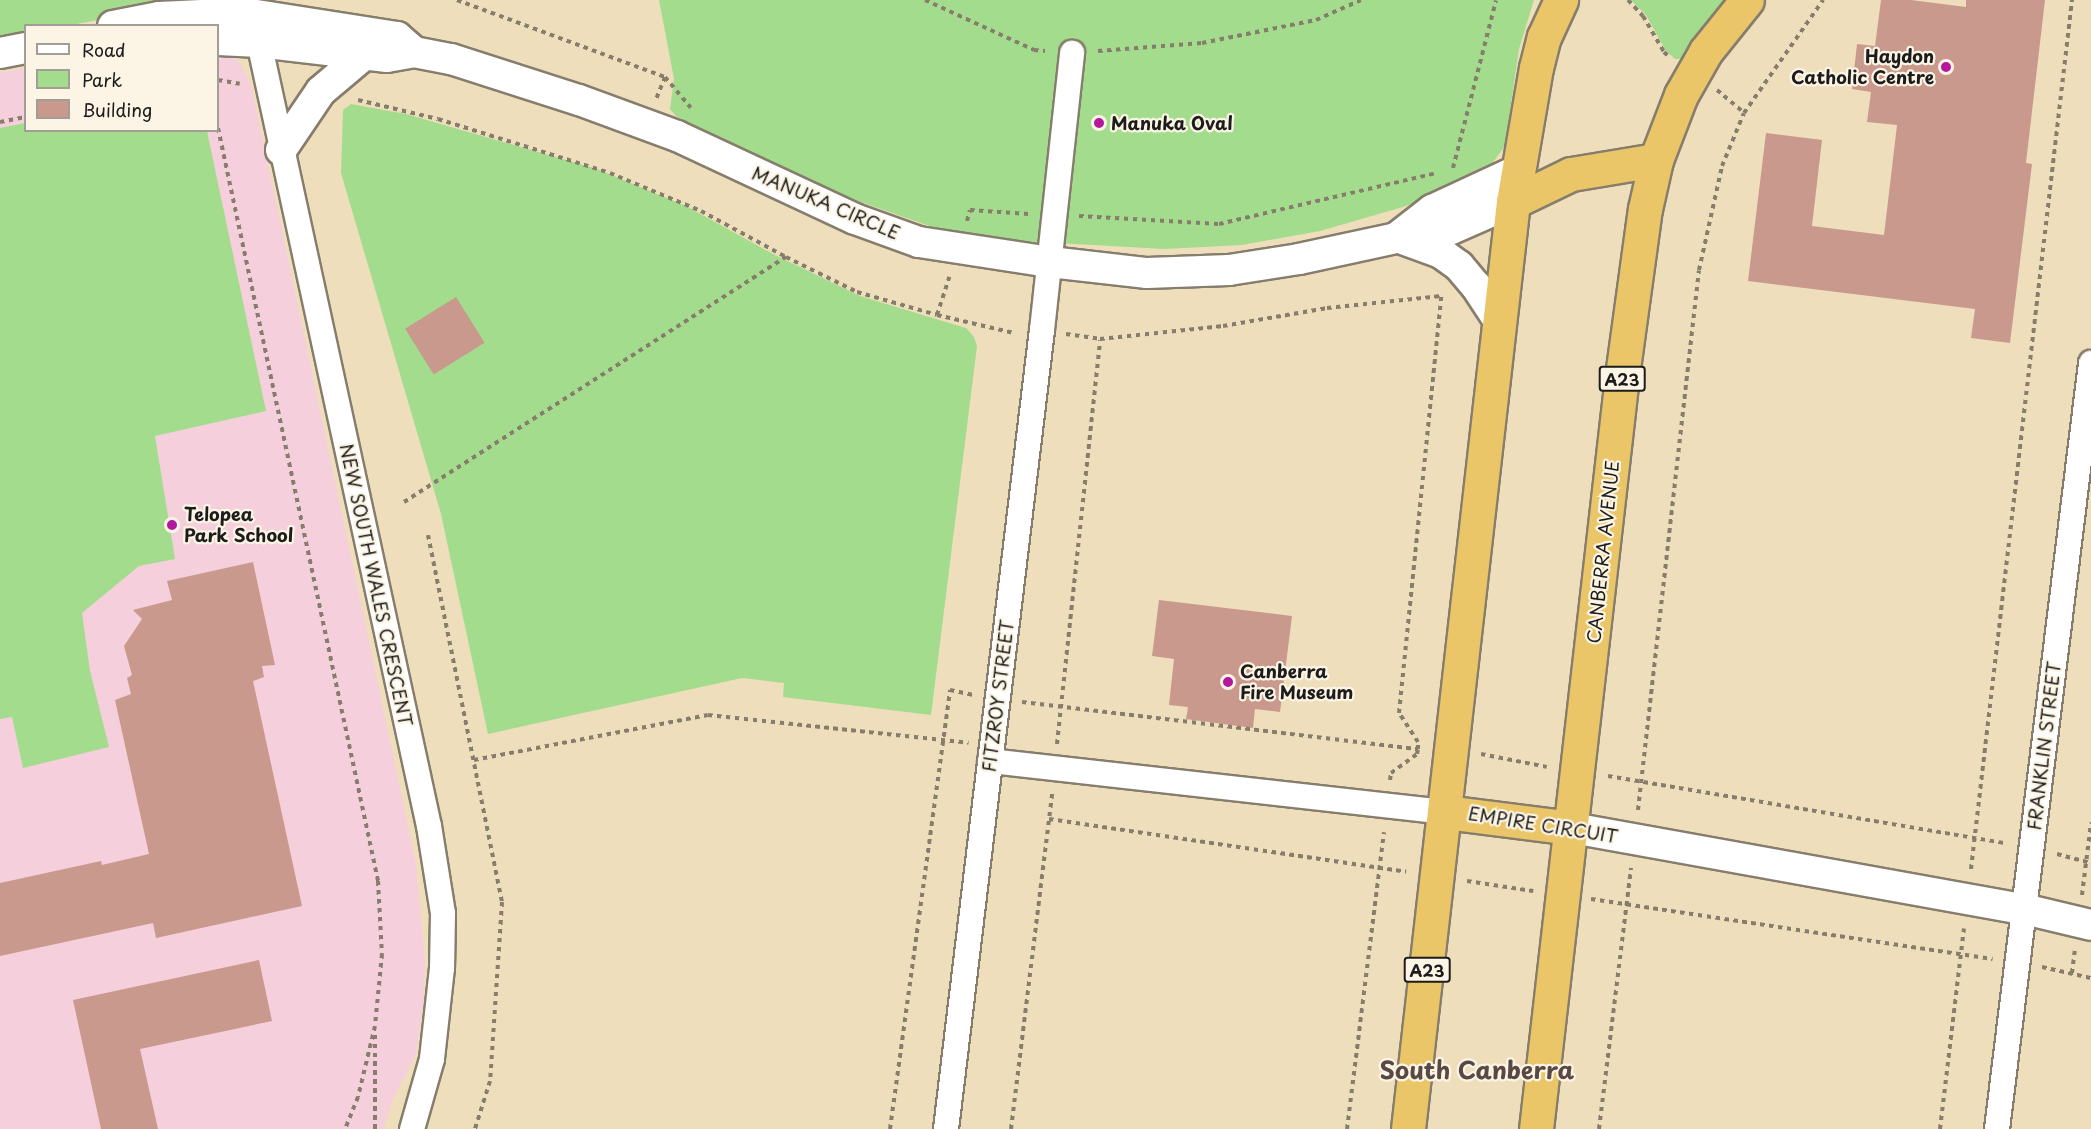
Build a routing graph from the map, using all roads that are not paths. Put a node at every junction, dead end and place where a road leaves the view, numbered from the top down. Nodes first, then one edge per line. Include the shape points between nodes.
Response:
1 (299, 0) edge
2 (1561, 0) edge
3 (1747, 0) edge
4 (255, 14) edge
5 (125, 24) edge
6 (331, 26) junction
7 (219, 39) edge
8 (24, 48) edge
9 (414, 52) junction
10 (0, 53) edge
11 (1072, 53) road end
12 (365, 54) junction
13 (281, 150) junction
14 (1656, 160) junction
15 (1518, 171) junction
16 (1513, 202) junction
17 (1396, 238) junction
18 (1050, 262) junction
19 (1499, 321) junction
20 (2091, 363) edge
21 (991, 753) junction
22 (1445, 812) junction
23 (1572, 828) junction
24 (2024, 909) junction
25 (2091, 926) edge
26 (412, 1129) edge
27 (946, 1129) edge
28 (1408, 1129) edge
29 (1536, 1129) edge
30 (1997, 1129) edge

1 - 6 street
2 - 15 highway, A23 via 1544,37
3 - 14 highway, CANBERRA AVENUE / A23 via 1692,73
4 - 5 street via 159,18
4 - 6 street, MANUKA CIRCLE
4 - 7 street
4 - 12 street, MANUKA CIRCLE
4 - 13 street, NEW SOUTH WALES CRESCENT
6 - 9 street, MANUKA CIRCLE via 397,37
8 - 10 street
9 - 12 street, MANUKA CIRCLE via 387,57
9 - 18 street, MANUKA CIRCLE via 452,59 677,136 855,219 919,242
11 - 18 street, FITZROY STREET
12 - 13 street via 321,91
13 - 26 street, NEW SOUTH WALES CRESCENT via 429,826 443,913 442,968 432,1059
14 - 15 highway via 1597,146 1574,150
14 - 16 highway via 1571,174
14 - 23 highway, CANBERRA AVENUE / A23 via 1635,273
15 - 16 highway, A23
15 - 17 street, MANUKA CIRCLE via 1432,210
16 - 17 street, MANUKA CIRCLE via 1440,234
16 - 19 highway, A23
17 - 18 street, MANUKA CIRCLE via 1229,270 1147,273
17 - 19 street via 1429,247 1449,258 1472,279
18 - 21 street, FITZROY STREET
19 - 22 highway, A23
20 - 24 street, FRANKLIN STREET
21 - 22 street, EMPIRE CIRCUIT via 1055,768
21 - 27 street, FITZROY STREET
22 - 23 highway, EMPIRE CIRCUIT
22 - 28 highway, A23
23 - 24 street, EMPIRE CIRCUIT
23 - 29 highway, CANBERRA AVENUE / A23
24 - 25 street, EMPIRE CIRCUIT
24 - 30 street, FRANKLIN STREET

